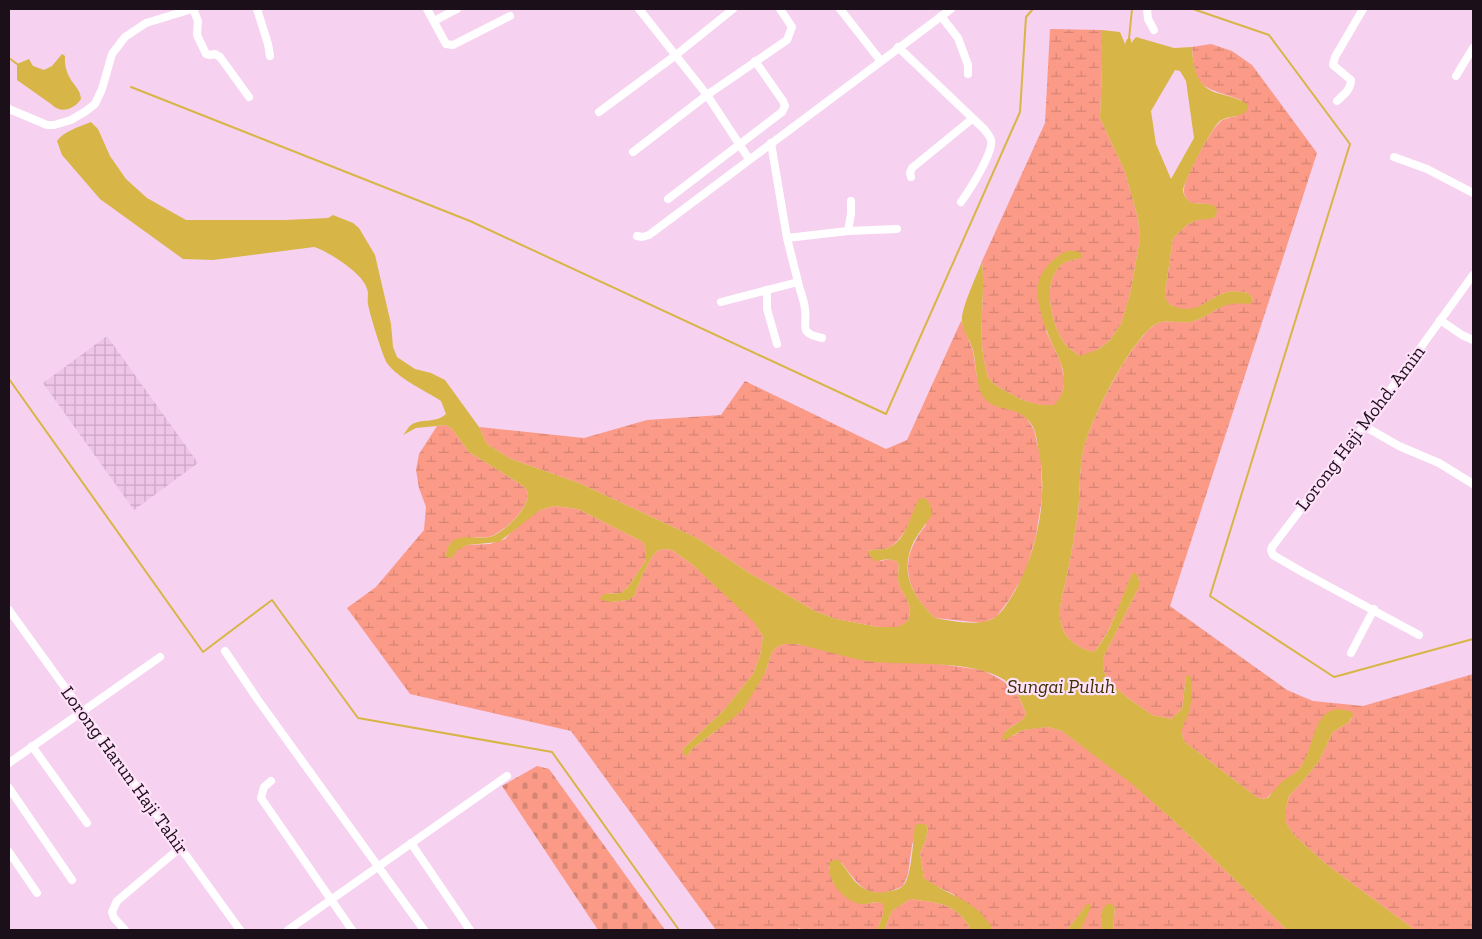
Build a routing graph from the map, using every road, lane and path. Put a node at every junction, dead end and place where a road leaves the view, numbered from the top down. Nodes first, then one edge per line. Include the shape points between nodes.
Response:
1 (192, 9) edge
2 (257, 9) edge
3 (427, 9) edge
4 (457, 9) edge
5 (639, 9) edge
6 (733, 9) edge
7 (780, 9) edge
8 (840, 9) edge
9 (951, 9) edge
10 (1147, 9) edge
11 (1363, 9) edge
12 (510, 16) dead end
13 (941, 16) junction
14 (434, 21) junction
15 (1154, 30) dead end
16 (898, 47) junction
17 (1473, 48) edge
18 (676, 55) junction
19 (270, 56) dead end
20 (880, 60) junction
21 (755, 61) junction
22 (968, 74) dead end
23 (1456, 76) dead end
24 (707, 95) junction
25 (249, 97) dead end
26 (1337, 101) dead end
27 (9, 109) edge
28 (599, 112) dead end
29 (972, 119) junction
30 (740, 143) junction
31 (771, 143) junction
32 (633, 152) dead end
33 (1394, 157) dead end
34 (749, 159) junction
35 (911, 177) dead end
36 (1473, 194) edge
37 (668, 199) dead end
38 (851, 201) dead end
39 (962, 202) dead end
40 (897, 229) dead end
41 (848, 231) junction
42 (638, 236) dead end
43 (787, 238) junction
44 (1473, 274) edge
45 (798, 282) junction
46 (767, 290) junction
47 (721, 302) dead end
48 (1440, 320) junction
49 (822, 338) dead end
50 (1473, 340) edge
51 (777, 344) dead end
52 (1364, 426) junction
53 (1473, 484) edge
54 (1374, 609) junction
55 (9, 610) edge
56 (1419, 635) dead end
57 (225, 651) dead end
58 (1351, 652) dead end
59 (160, 657) dead end
60 (82, 710) junction
61 (32, 746) junction
62 (9, 763) edge
63 (507, 776) dead end
64 (271, 781) dead end
65 (9, 788) edge
66 (87, 823) dead end
67 (411, 843) junction
68 (181, 847) junction
69 (9, 852) edge
70 (378, 866) junction
71 (72, 880) dead end
72 (37, 893) dead end
73 (331, 900) junction
74 (125, 930) edge
75 (240, 930) edge
76 (288, 930) edge
77 (352, 930) edge
78 (424, 930) edge
79 (470, 930) edge

1 - 25 street via 198,21 197,35 205,52 220,57
1 - 27 street via 146,23 125,37 112,54 95,104 70,120 47,124
2 - 19 street
3 - 14 street
4 - 14 street
5 - 18 street
6 - 18 street
7 - 21 street via 792,27 791,34
8 - 20 street
9 - 13 street
10 - 15 street
11 - 26 street via 1333,65 1351,80 1348,91
12 - 14 street via 453,45 446,44
13 - 16 street
13 - 22 street via 958,38
16 - 20 street
16 - 29 street
17 - 23 street
18 - 24 street
18 - 28 street
20 - 31 street
21 - 24 street
21 - 30 street via 785,106 782,112
24 - 30 street
24 - 32 street
29 - 35 street via 912,168
29 - 39 street via 991,140 976,180
30 - 34 street
30 - 37 street
31 - 34 street
31 - 43 street
33 - 36 street via 1427,169
34 - 42 street via 649,235
38 - 41 street
40 - 41 street
41 - 43 street
43 - 45 street
44 - 48 street, Lorong Haji Mohd. Amin
45 - 46 street
45 - 49 street via 806,311 804,325 807,333
46 - 47 street
46 - 51 street via 766,309
48 - 50 street
48 - 52 street, Lorong Haji Mohd. Amin
52 - 53 street via 1439,463
52 - 54 street, Lorong Haji Mohd. Amin via 1271,550 1273,555 1304,573
54 - 56 street
54 - 58 street
55 - 60 street, Lorong Harun Haji Tahir
57 - 70 street
59 - 60 street
60 - 61 street
60 - 68 street, Lorong Harun Haji Tahir
61 - 62 street
61 - 66 street
63 - 67 street
64 - 73 street via 264,787 261,798
65 - 71 street
67 - 70 street
67 - 79 street
68 - 74 street via 117,901 112,912
68 - 75 street, Lorong Harun Haji Tahir
69 - 72 street
70 - 73 street
70 - 78 street
73 - 76 street
73 - 77 street

